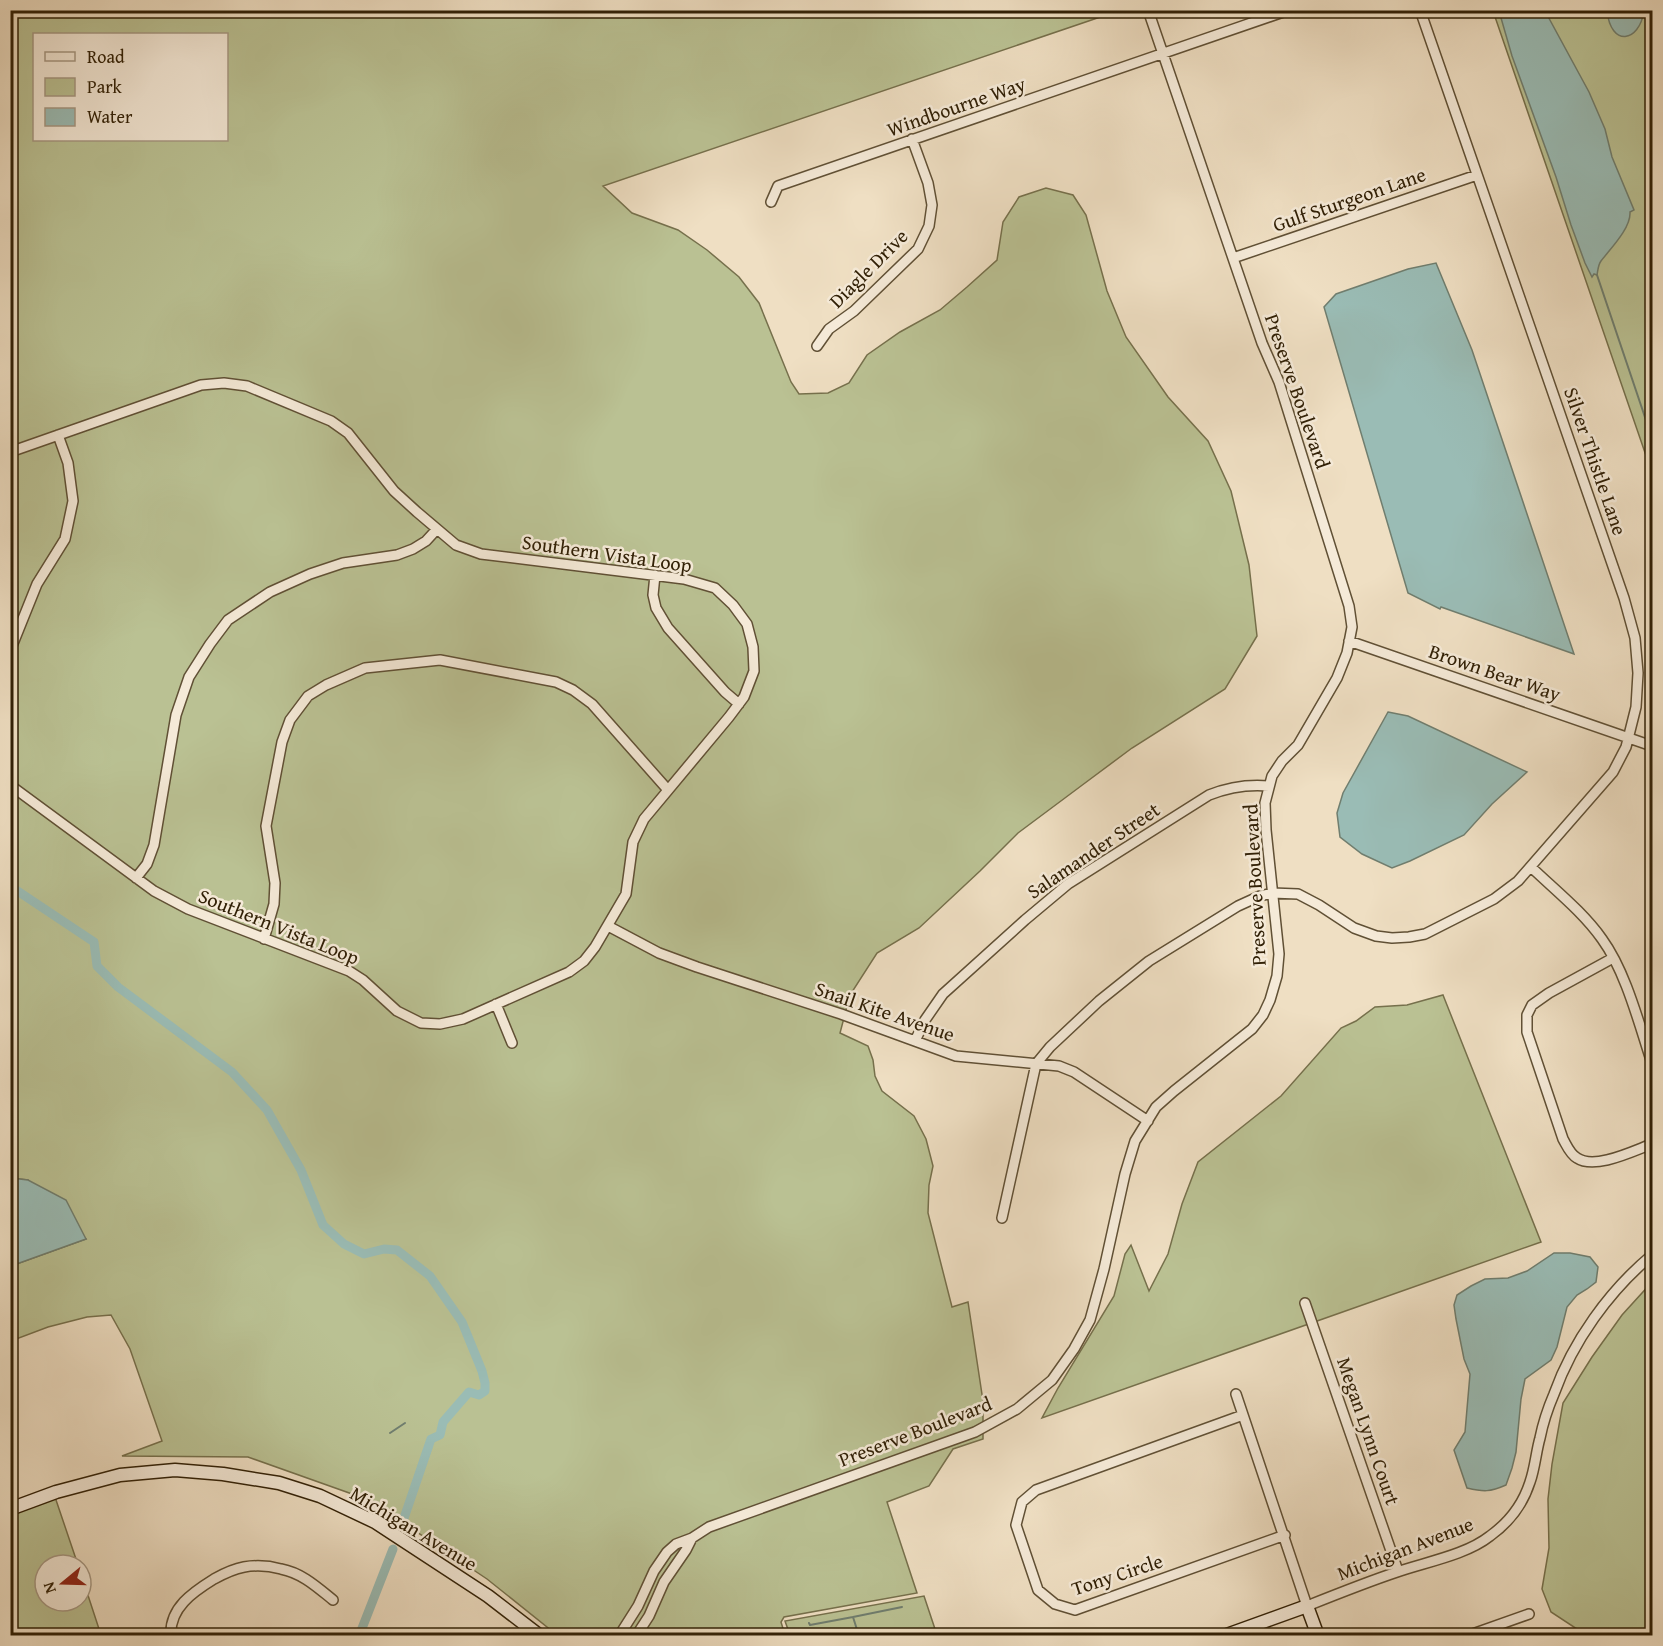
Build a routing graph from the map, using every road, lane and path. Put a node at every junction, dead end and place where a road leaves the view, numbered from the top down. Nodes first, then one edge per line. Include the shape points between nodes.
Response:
1 (1148, 10) edge
2 (1289, 10) edge
3 (1420, 10) edge
4 (1162, 54) junction
5 (912, 140) junction
6 (1477, 175) junction
7 (771, 202) dead end
8 (1233, 258) junction
9 (817, 346) dead end
10 (58, 435) junction
11 (10, 452) edge
12 (436, 529) junction
13 (655, 575) junction
14 (1349, 641) junction
15 (10, 651) edge
16 (739, 704) junction
17 (1629, 736) junction
18 (1653, 746) edge
19 (10, 785) edge
20 (1269, 786) junction
21 (668, 790) junction
22 (1531, 867) junction
23 (136, 878) junction
24 (1272, 893) junction
25 (608, 926) junction
26 (264, 939) junction
27 (1613, 958) junction
28 (496, 1004) junction
29 (915, 1041) junction
30 (512, 1043) dead end
31 (1653, 1063) edge
32 (1036, 1064) junction
33 (1148, 1121) junction
34 (1653, 1144) edge
35 (1002, 1218) dead end
36 (1653, 1255) edge
37 (1305, 1303) dead end
38 (1236, 1394) dead end
39 (1243, 1415) junction
40 (10, 1509) edge
41 (1285, 1535) junction
42 (692, 1538) junction
43 (1398, 1571) junction
44 (333, 1600) dead end
45 (1307, 1606) junction
46 (1529, 1614) dead end
47 (171, 1635) edge
48 (540, 1635) edge
49 (619, 1635) edge
50 (636, 1635) edge
51 (1224, 1635) edge
52 (1318, 1635) edge
53 (1467, 1635) edge

1 - 4 street, Preserve Boulevard
2 - 4 street
3 - 6 street, Silver Thistle Lane
4 - 5 street, Windbourne Way
4 - 8 street, Preserve Boulevard
5 - 7 street, Windbourne Way via 778,186
5 - 9 street, Diagle Drive via 928,183 932,205 929,226 918,249 854,311 829,329
6 - 8 street, Gulf Sturgeon Lane
6 - 17 street, Silver Thistle Lane via 1635,638 1636,707
8 - 14 street, Preserve Boulevard via 1279,382 1346,597 1352,627
10 - 11 street, Southern Vista Loop
10 - 12 street, Southern Vista Loop via 201,386 247,386 331,421 348,433 394,491
10 - 15 street via 68,463 73,501 65,539 37,584
12 - 13 street, Southern Vista Loop via 456,545 481,554
12 - 23 street via 426,541 397,555 343,562 310,574 270,592 228,620 189,677 176,715 154,845
13 - 16 street via 656,608 668,628
13 - 16 street, Southern Vista Loop via 715,588 747,624 754,671
14 - 17 street, Brown Bear Way
14 - 20 street, Preserve Boulevard via 1337,678
16 - 21 street, Southern Vista Loop
17 - 18 street, Brown Bear Way
17 - 22 street, Silver Thistle Lane via 1613,772
19 - 23 street, Southern Vista Loop
20 - 24 street, Preserve Boulevard via 1265,803
20 - 29 street, Salamander Street via 1225,788 1209,795 1068,884 943,994
21 - 25 street, Southern Vista Loop via 644,819 633,842 626,894
21 - 26 street via 592,704 556,682 440,660 365,668 308,696 290,720 266,826 275,883 274,904
22 - 24 street, Silver Thistle Lane via 1494,899 1425,934 1409,937 1376,936 1354,928 1298,894
22 - 27 street via 1587,920
23 - 26 street, Southern Vista Loop via 188,909
24 - 32 street via 1238,906 1149,961 1099,1001
24 - 33 street, Preserve Boulevard via 1277,976 1263,1015 1252,1029 1156,1107
25 - 28 street, Southern Vista Loop via 596,947 569,972
25 - 29 street, Snail Kite Avenue via 659,953
26 - 28 street, Southern Vista Loop via 350,971 397,1011 421,1023 463,1019
27 - 31 street
27 - 34 street via 1532,1005 1527,1015 1527,1032 1571,1153 1588,1163
28 - 30 street
29 - 32 street, Snail Kite Avenue via 956,1056
32 - 33 street, Snail Kite Avenue via 1074,1072
32 - 35 street
33 - 42 street, Preserve Boulevard via 1135,1141 1125,1174 1090,1320 1052,1380 1017,1409 975,1431 709,1527
36 - 43 street, Michigan Avenue via 1620,1285 1564,1368 1540,1435 1530,1483 1515,1512 1488,1538 1435,1561
37 - 43 street, Megan Lynn Court
38 - 39 street
39 - 41 street
39 - 41 street, Tony Circle via 1036,1490 1022,1502 1016,1525 1038,1590 1055,1604 1075,1610
40 - 48 street, Michigan Avenue via 120,1475 175,1470 279,1483 320,1496 375,1522
41 - 45 street
42 - 49 street, Preserve Boulevard via 667,1552
42 - 50 street
43 - 45 street, Michigan Avenue
44 - 47 street via 304,1577 283,1569 243,1567 226,1572 195,1591 174,1617
45 - 51 street, Michigan Avenue
45 - 52 street
46 - 53 street

